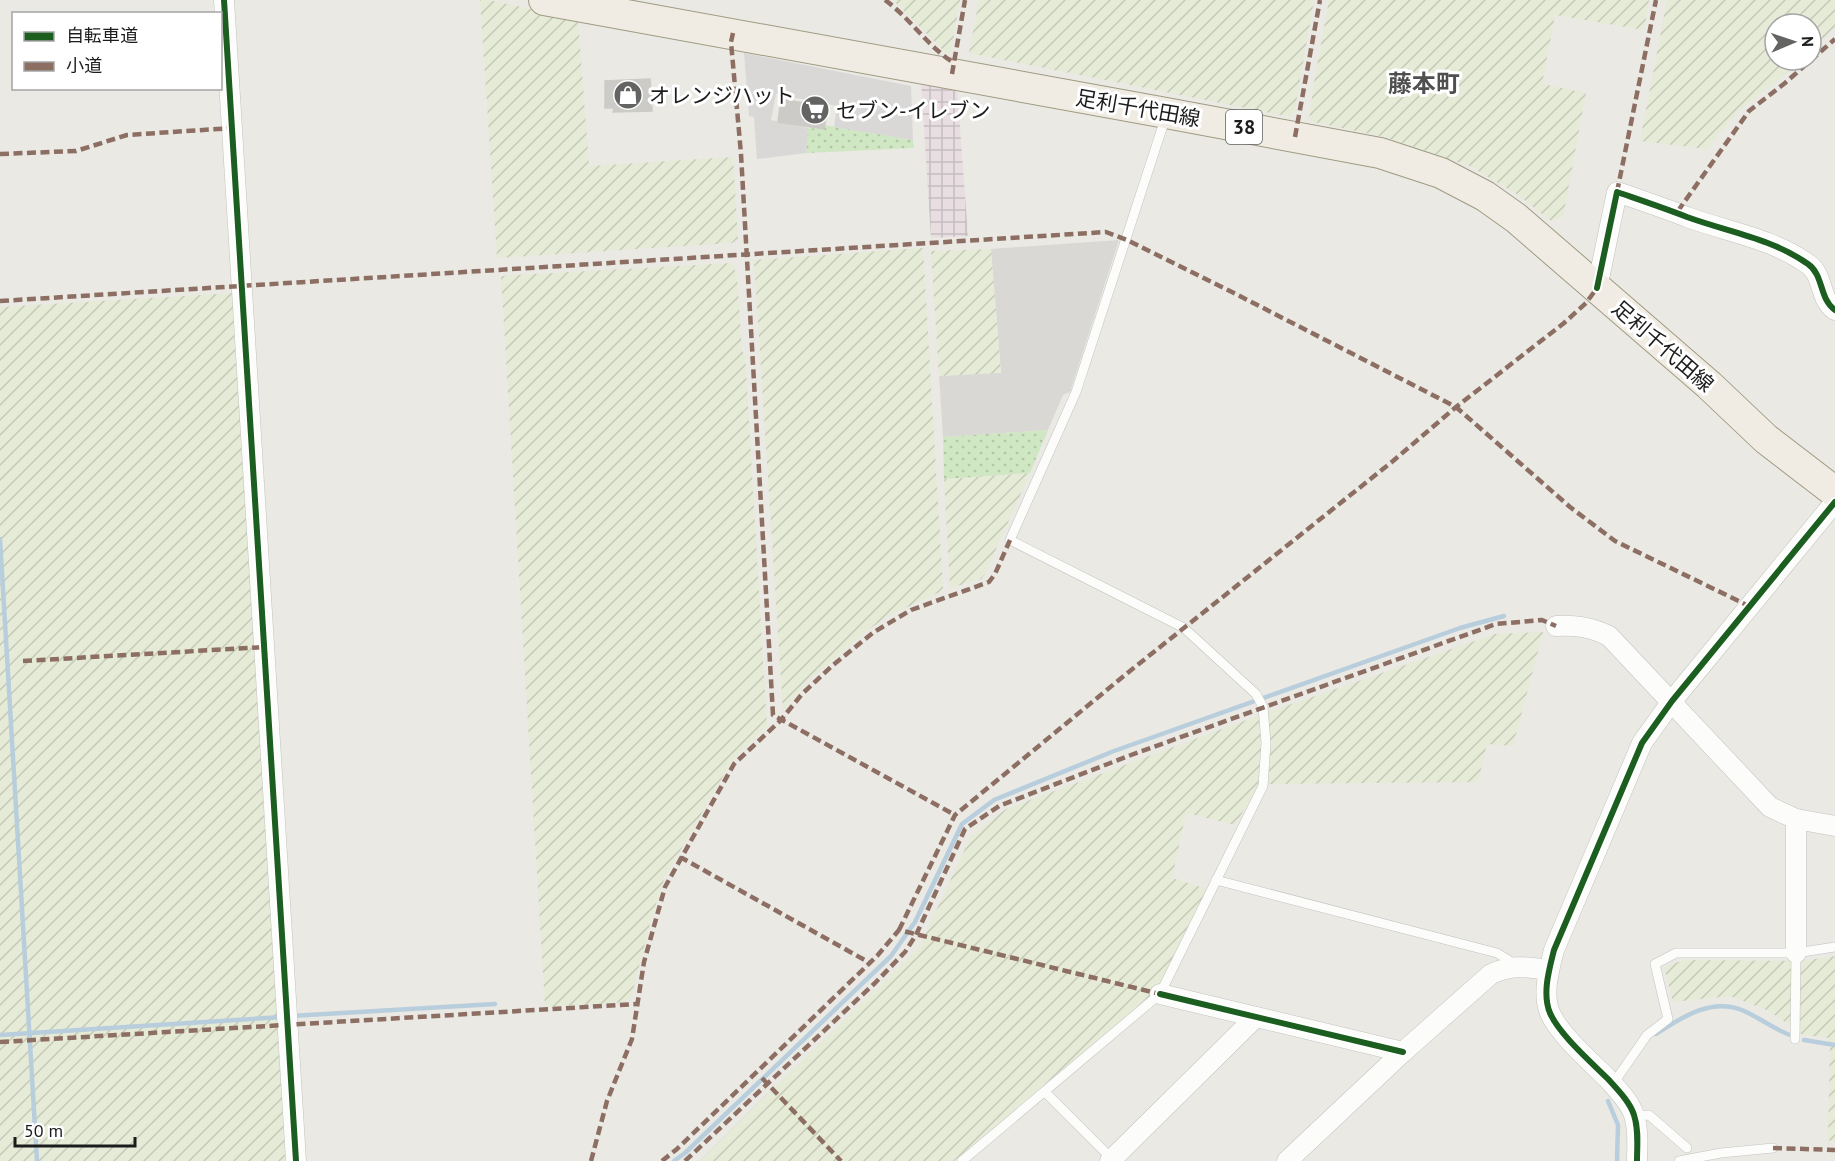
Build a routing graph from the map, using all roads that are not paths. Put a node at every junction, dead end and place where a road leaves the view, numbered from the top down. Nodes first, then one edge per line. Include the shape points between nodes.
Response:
1 (224, 0) edge
2 (544, 0) edge
3 (1166, 112) junction
4 (1597, 288) junction
5 (1835, 310) edge
6 (1835, 492) edge
7 (1835, 502) edge
8 (1556, 626) dead end
9 (1672, 701) junction
10 (1796, 819) junction
11 (1835, 826) edge
12 (1215, 880) junction
13 (1835, 947) edge
14 (1796, 953) junction
15 (1520, 966) junction
16 (1549, 970) junction
17 (1160, 994) junction
18 (1256, 1017) junction
19 (1795, 1039) dead end
20 (1403, 1052) junction
21 (1612, 1084) junction
22 (1045, 1092) junction
23 (1635, 1116) junction
24 (1687, 1148) dead end
25 (1773, 1148) dead end
26 (1112, 1160) edge
27 (296, 1161) edge
28 (962, 1161) edge
29 (1287, 1161) edge
30 (1637, 1161) edge
31 (1679, 1161) edge

1 - 27 street
2 - 3 main road, 足利千代田線 / 38
3 - 4 main road, 足利千代田線 / 38 via 1380,153 1441,173 1516,218
3 - 12 lane via 1076,392 1010,540 1184,628 1256,694 1263,707 1266,743 1263,786
4 - 5 street via 1617,192 1760,239 1800,259 1817,272 1827,302
4 - 6 main road, 足利千代田線 / 38 via 1766,439
7 - 9 street
8 - 9 street via 1577,625 1609,636
9 - 10 street via 1770,807
9 - 16 street via 1642,743 1558,940
10 - 11 street
10 - 14 street
12 - 15 lane via 1497,953
12 - 17 lane
13 - 14 lane
14 - 19 lane
14 - 21 lane via 1676,953 1655,964 1668,1019 1647,1035
15 - 16 street
15 - 20 street via 1491,974
16 - 21 street via 1550,1013
17 - 18 street
17 - 22 lane
18 - 20 street
18 - 26 street
20 - 29 street
21 - 23 street
22 - 26 lane
22 - 28 lane
23 - 24 lane via 1649,1115
23 - 30 street
25 - 31 lane

